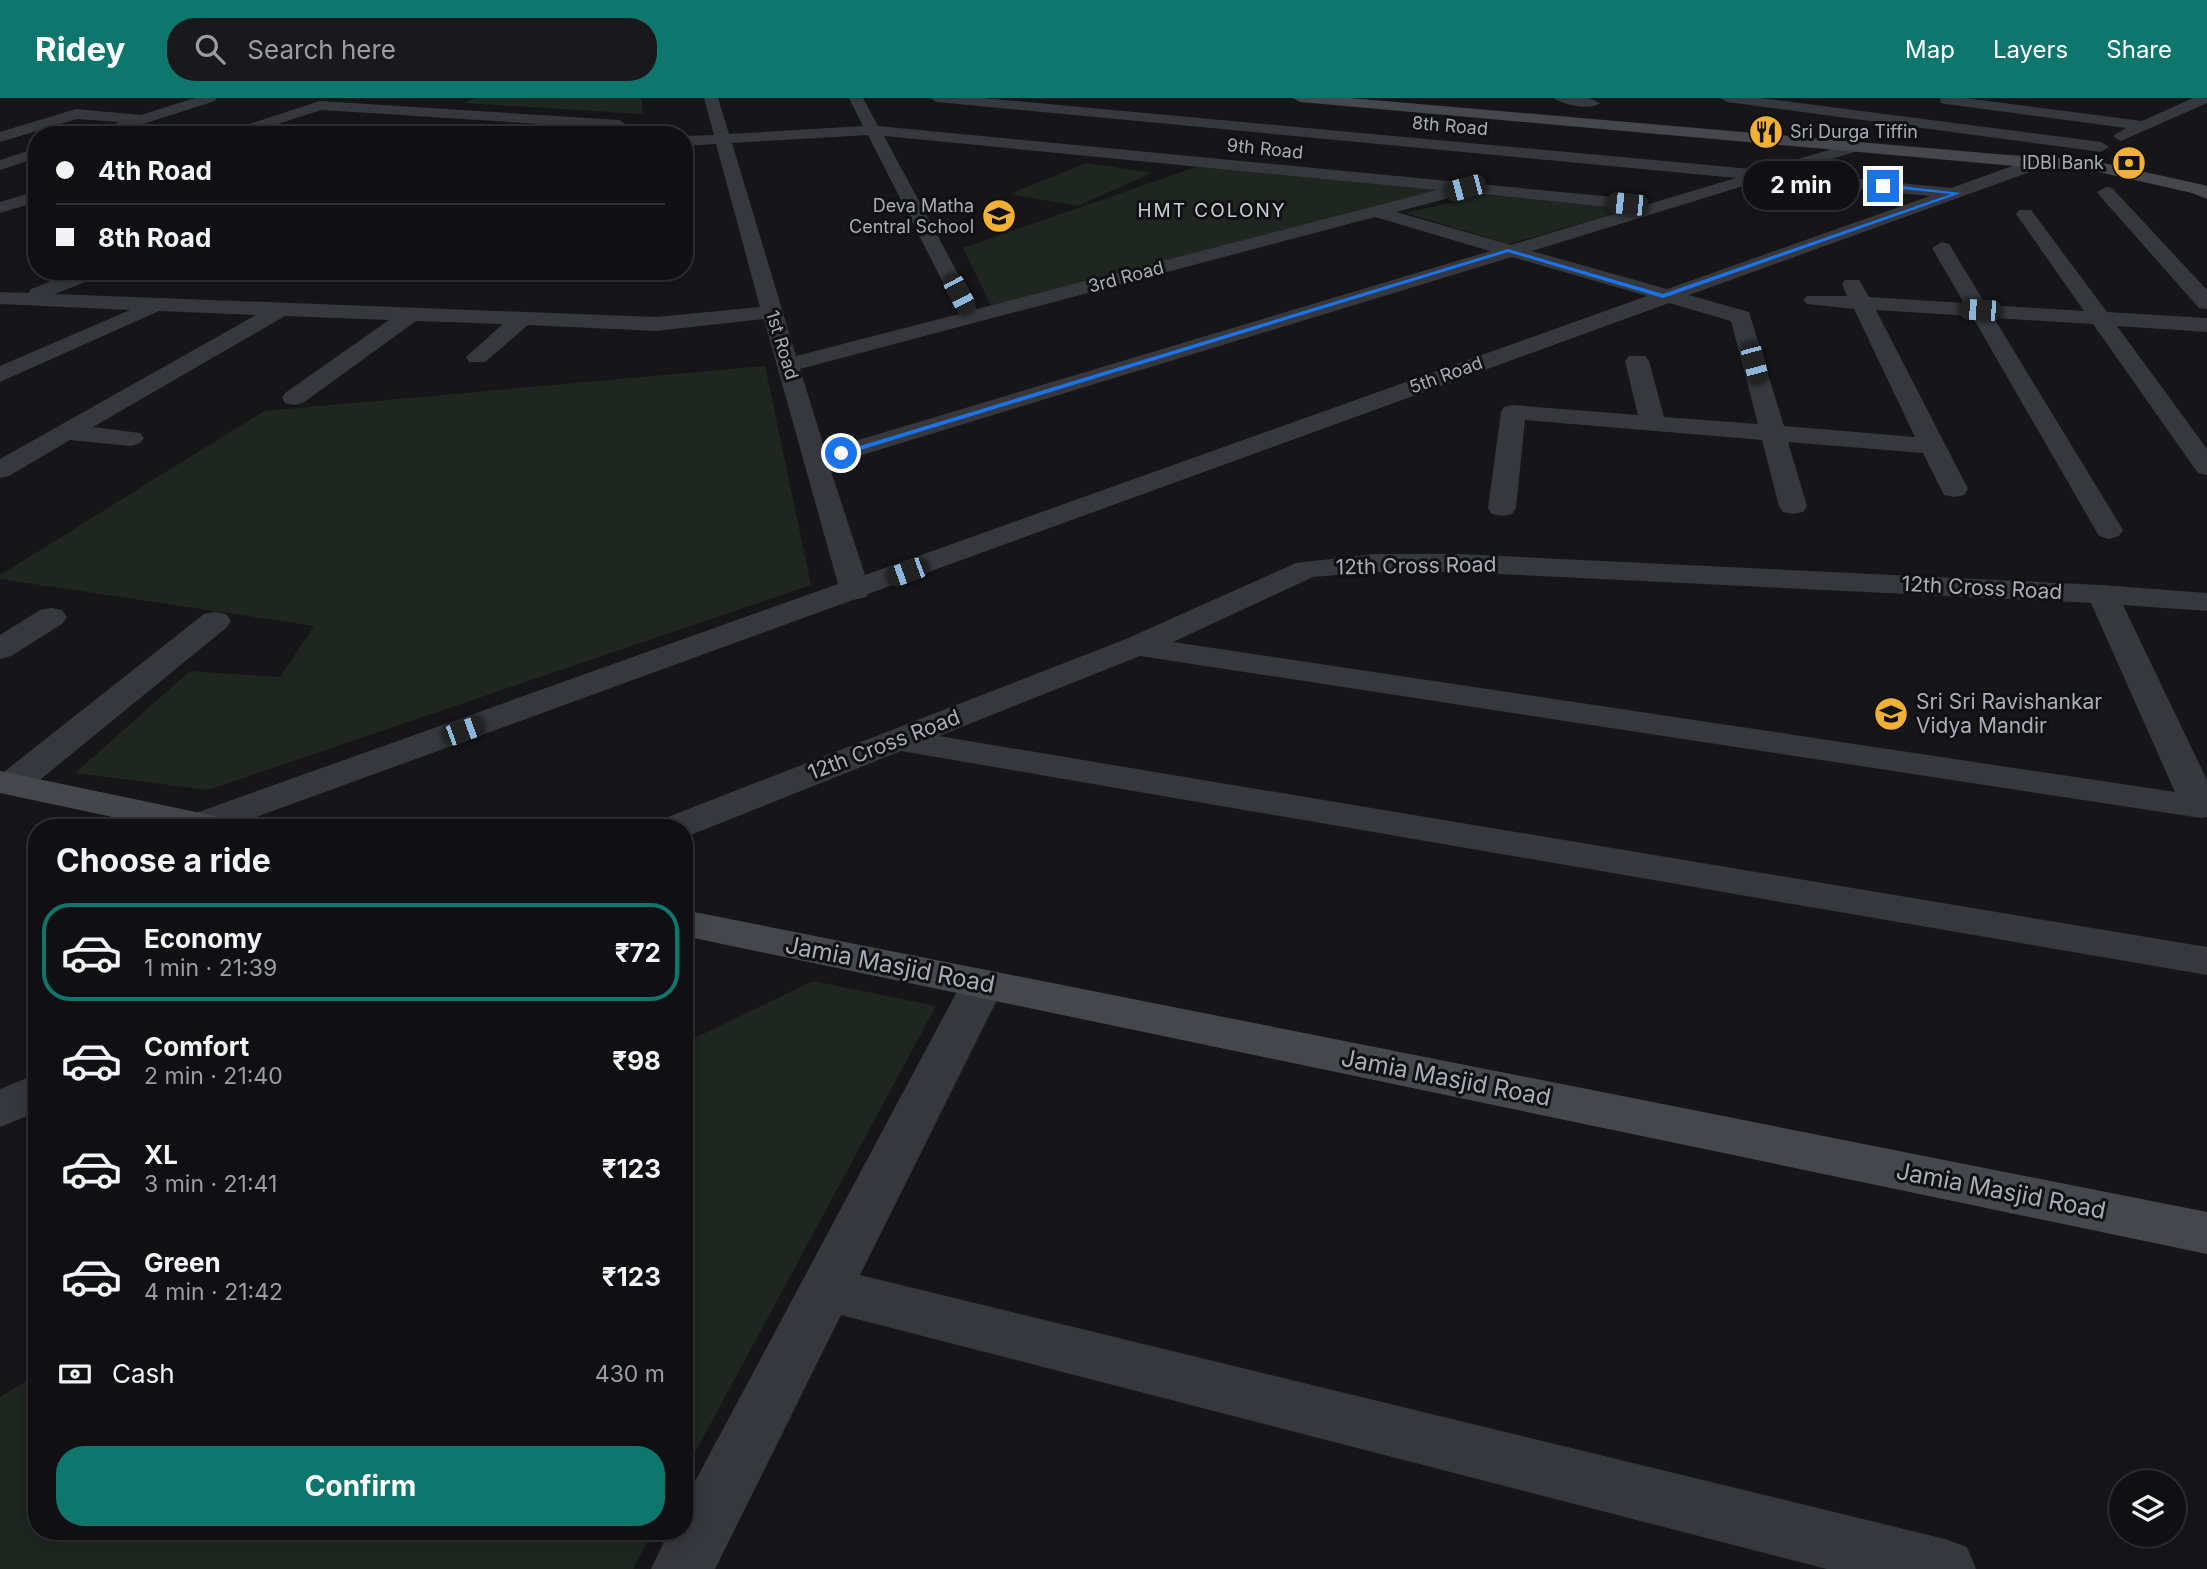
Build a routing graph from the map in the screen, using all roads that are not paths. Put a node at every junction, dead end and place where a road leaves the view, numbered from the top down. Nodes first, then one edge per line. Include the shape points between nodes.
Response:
1 (210, 98) edge
2 (342, 98) edge
3 (712, 98) edge
4 (856, 98) edge
5 (937, 98) edge
6 (1129, 98) edge
7 (1300, 98) edge
8 (1561, 98) edge
9 (1727, 98) edge
10 (1930, 98) edge
11 (2205, 98) edge
12 (1756, 100) edge
13 (1339, 101) junction
14 (1600, 104) joint
15 (320, 105) junction
16 (2147, 107) dead end
17 (2173, 111) junction
18 (1735, 112) dead end
19 (76, 114) junction
20 (156, 114) junction
21 (1105, 114) junction
22 (201, 118) dead end
23 (140, 119) junction
24 (1545, 120) junction
25 (1753, 121) dead end
26 (0, 123) edge
27 (2141, 124) junction
28 (36, 126) edge
29 (120, 126) edge
30 (255, 126) edge
31 (617, 126) edge
32 (28, 129) edge
33 (873, 130) junction
34 (1302, 132) junction
35 (0, 137) edge
36 (721, 139) junction
37 (693, 141) edge
38 (1855, 147) junction
39 (2101, 147) junction
40 (28, 156) edge
41 (2038, 163) junction
42 (0, 165) edge
43 (2090, 165) junction
44 (1252, 167) junction
45 (1757, 174) junction
46 (1465, 188) junction
47 (2205, 190) edge
48 (2106, 192) dead end
49 (1959, 193) junction
50 (28, 199) edge
51 (1654, 206) junction
52 (0, 208) edge
53 (1377, 212) junction
54 (2025, 214) dead end
55 (0, 219) edge
56 (24, 221) dead end
57 (1942, 248) dead end
58 (1508, 250) junction
59 (73, 280) edge
60 (1856, 292) junction
61 (1663, 296) junction
62 (0, 298) edge
63 (23, 299) junction
64 (1814, 300) dead end
65 (2207, 303) edge
66 (157, 306) junction
67 (0, 307) edge
68 (1980, 310) junction
69 (278, 311) junction
70 (772, 312) junction
71 (410, 315) junction
72 (971, 317) junction
73 (2098, 318) junction
74 (523, 319) junction
75 (2207, 325) edge
76 (477, 357) dead end
77 (1637, 361) dead end
78 (788, 365) junction
79 (0, 374) edge
80 (294, 398) dead end
81 (1653, 423) junction
82 (63, 432) junction
83 (1773, 432) junction
84 (131, 438) dead end
85 (1934, 446) junction
86 (815, 461) junction
87 (2207, 467) edge
88 (0, 470) edge
89 (1954, 489) dead end
90 (1793, 506) dead end
91 (1502, 508) dead end
92 (2109, 530) dead end
93 (855, 591) junction
94 (2102, 594) junction
95 (2207, 602) edge
96 (51, 617) dead end
97 (215, 621) dead end
98 (1137, 646) junction
99 (0, 649) edge
100 (899, 740) junction
101 (6, 783) edge
102 (2204, 814) edge
103 (178, 819) edge
104 (230, 819) edge
105 (693, 821) edge
106 (693, 925) edge
107 (2207, 961) edge
108 (983, 984) junction
109 (28, 1095) edge
110 (0, 1109) edge
111 (2207, 1233) edge
112 (826, 1289) junction
113 (682, 1569) edge
114 (1945, 1569) edge

1 - 20 street
2 - 15 street
3 - 36 street, 1st Road
4 - 33 street
5 - 21 street, 8th Road
6 - 21 street
7 - 13 main road
8 - 14 street
9 - 12 street
10 - 27 street
11 - 17 street
12 - 18 street
12 - 39 street
13 - 24 main road
13 - 34 street
14 - 24 main road
15 - 30 street
15 - 31 street
16 - 17 street
17 - 27 street
19 - 23 street
19 - 26 street via 39,112
19 - 28 street
20 - 22 street
20 - 23 street
21 - 34 street, 8th Road
23 - 29 street
24 - 38 main road
25 - 41 main road
27 - 39 street
32 - 35 street
33 - 36 street, 9th Road
33 - 44 street, 9th Road
33 - 72 street
34 - 44 street
34 - 45 street, 8th Road
36 - 37 street, 9th Road
36 - 70 street, 1st Road
38 - 41 main road
38 - 45 street
39 - 43 street
40 - 42 street
41 - 43 main road
41 - 49 street, 5th Road
43 - 47 main road
44 - 46 street, 9th Road
45 - 49 street, 8th Road
45 - 51 street
46 - 51 street, 9th Road
46 - 53 street, 3rd Road
48 - 65 street
49 - 61 street, 5th Road
50 - 52 street
51 - 58 street
53 - 58 street
53 - 72 street, 3rd Road
54 - 73 street
55 - 56 street
57 - 68 street
58 - 61 street
58 - 86 street
59 - 63 street
60 - 64 street
60 - 68 street
60 - 85 street
61 - 83 street via 1741,317
61 - 93 street, 5th Road
62 - 63 street
63 - 66 street
63 - 67 street
66 - 69 street
66 - 79 street
68 - 73 street
68 - 92 street
69 - 71 street
69 - 82 street
70 - 74 street via 656,324
70 - 78 street, 1st Road
71 - 74 street
71 - 80 street
72 - 78 street, 3rd Road
73 - 75 street
73 - 87 street
74 - 76 street
77 - 81 street
78 - 86 street, 1st Road
81 - 83 street
81 - 91 street via 1513,412
82 - 84 street
82 - 88 street
83 - 85 street
83 - 90 street
85 - 89 street
86 - 93 street, 1st Road
93 - 104 street, 5th Road
94 - 95 street, 12th Cross Road
94 - 98 street, 12th Cross Road via 1458,563 1375,563 1307,569
94 - 102 street
96 - 99 street
97 - 101 street
98 - 100 street, 12th Cross Road
98 - 102 street
100 - 105 street, 12th Cross Road
100 - 107 street
101 - 103 main road
106 - 108 main road, Jamia Masjid Road
108 - 111 main road, Jamia Masjid Road
108 - 112 street
109 - 110 street
112 - 113 street
112 - 114 street

